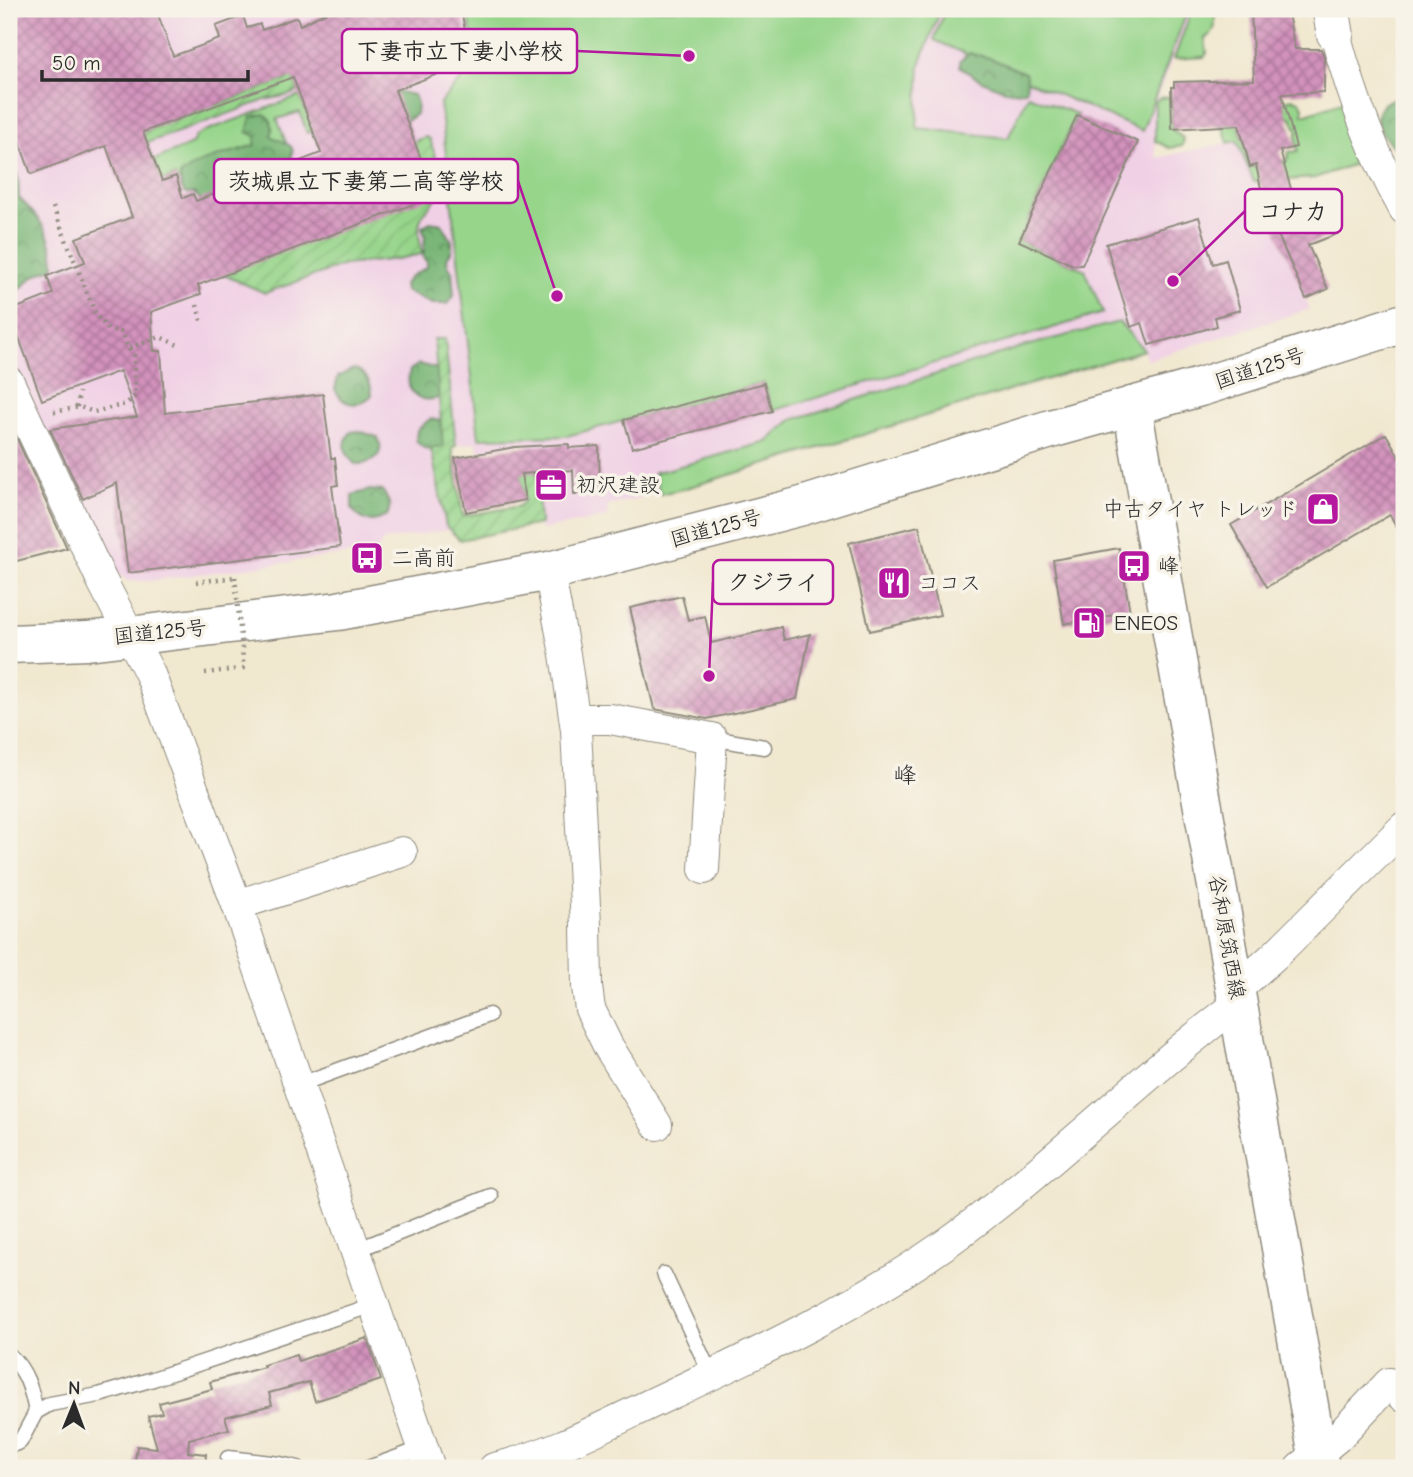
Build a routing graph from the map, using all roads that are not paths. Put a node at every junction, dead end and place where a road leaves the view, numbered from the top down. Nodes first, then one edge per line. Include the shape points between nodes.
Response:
1 (1333, 21) edge
2 (1404, 209) edge
3 (1404, 323) edge
4 (9, 382) edge
5 (1132, 406) junction
6 (549, 571) junction
7 (130, 636) junction
8 (9, 644) edge
9 (575, 719) junction
10 (712, 738) junction
11 (764, 747) dead end
12 (1404, 827) edge
13 (402, 852) dead end
14 (704, 869) dead end
15 (237, 905) junction
16 (1238, 996) junction
17 (489, 1015) dead end
18 (298, 1085) junction
19 (657, 1125) dead end
20 (491, 1196) dead end
21 (354, 1251) junction
22 (664, 1275) dead end
23 (373, 1305) junction
24 (9, 1355) edge
25 (711, 1375) junction
26 (1404, 1396) edge
27 (36, 1412) junction
28 (9, 1446) edge
29 (229, 1458) dead end
30 (426, 1458) edge
31 (1312, 1464) edge
32 (524, 1465) edge
33 (298, 1468) edge
34 (368, 1468) edge
35 (494, 1468) edge

1 - 2 street via 1368,133
3 - 5 main road, 国道125号
4 - 7 street
5 - 6 main road, 国道125号 via 802,506
5 - 16 main road, 谷和原筑西線
6 - 7 main road, 国道125号 via 338,611
6 - 9 street
7 - 8 main road, 国道125号
7 - 15 street via 150,674
9 - 10 street via 610,719
9 - 19 street via 590,1009
10 - 11 lane
10 - 14 street
12 - 16 street
13 - 15 street
15 - 18 street
16 - 25 street via 1043,1168 945,1244 858,1298
16 - 31 main road, 谷和原筑西線
17 - 18 lane
18 - 21 street
20 - 21 lane
21 - 23 street
22 - 25 lane
23 - 27 lane
23 - 30 street
24 - 27 lane via 19,1364
25 - 32 street
26 - 31 street via 1389,1382
27 - 28 lane via 20,1442
29 - 33 lane
30 - 34 lane
32 - 35 street

